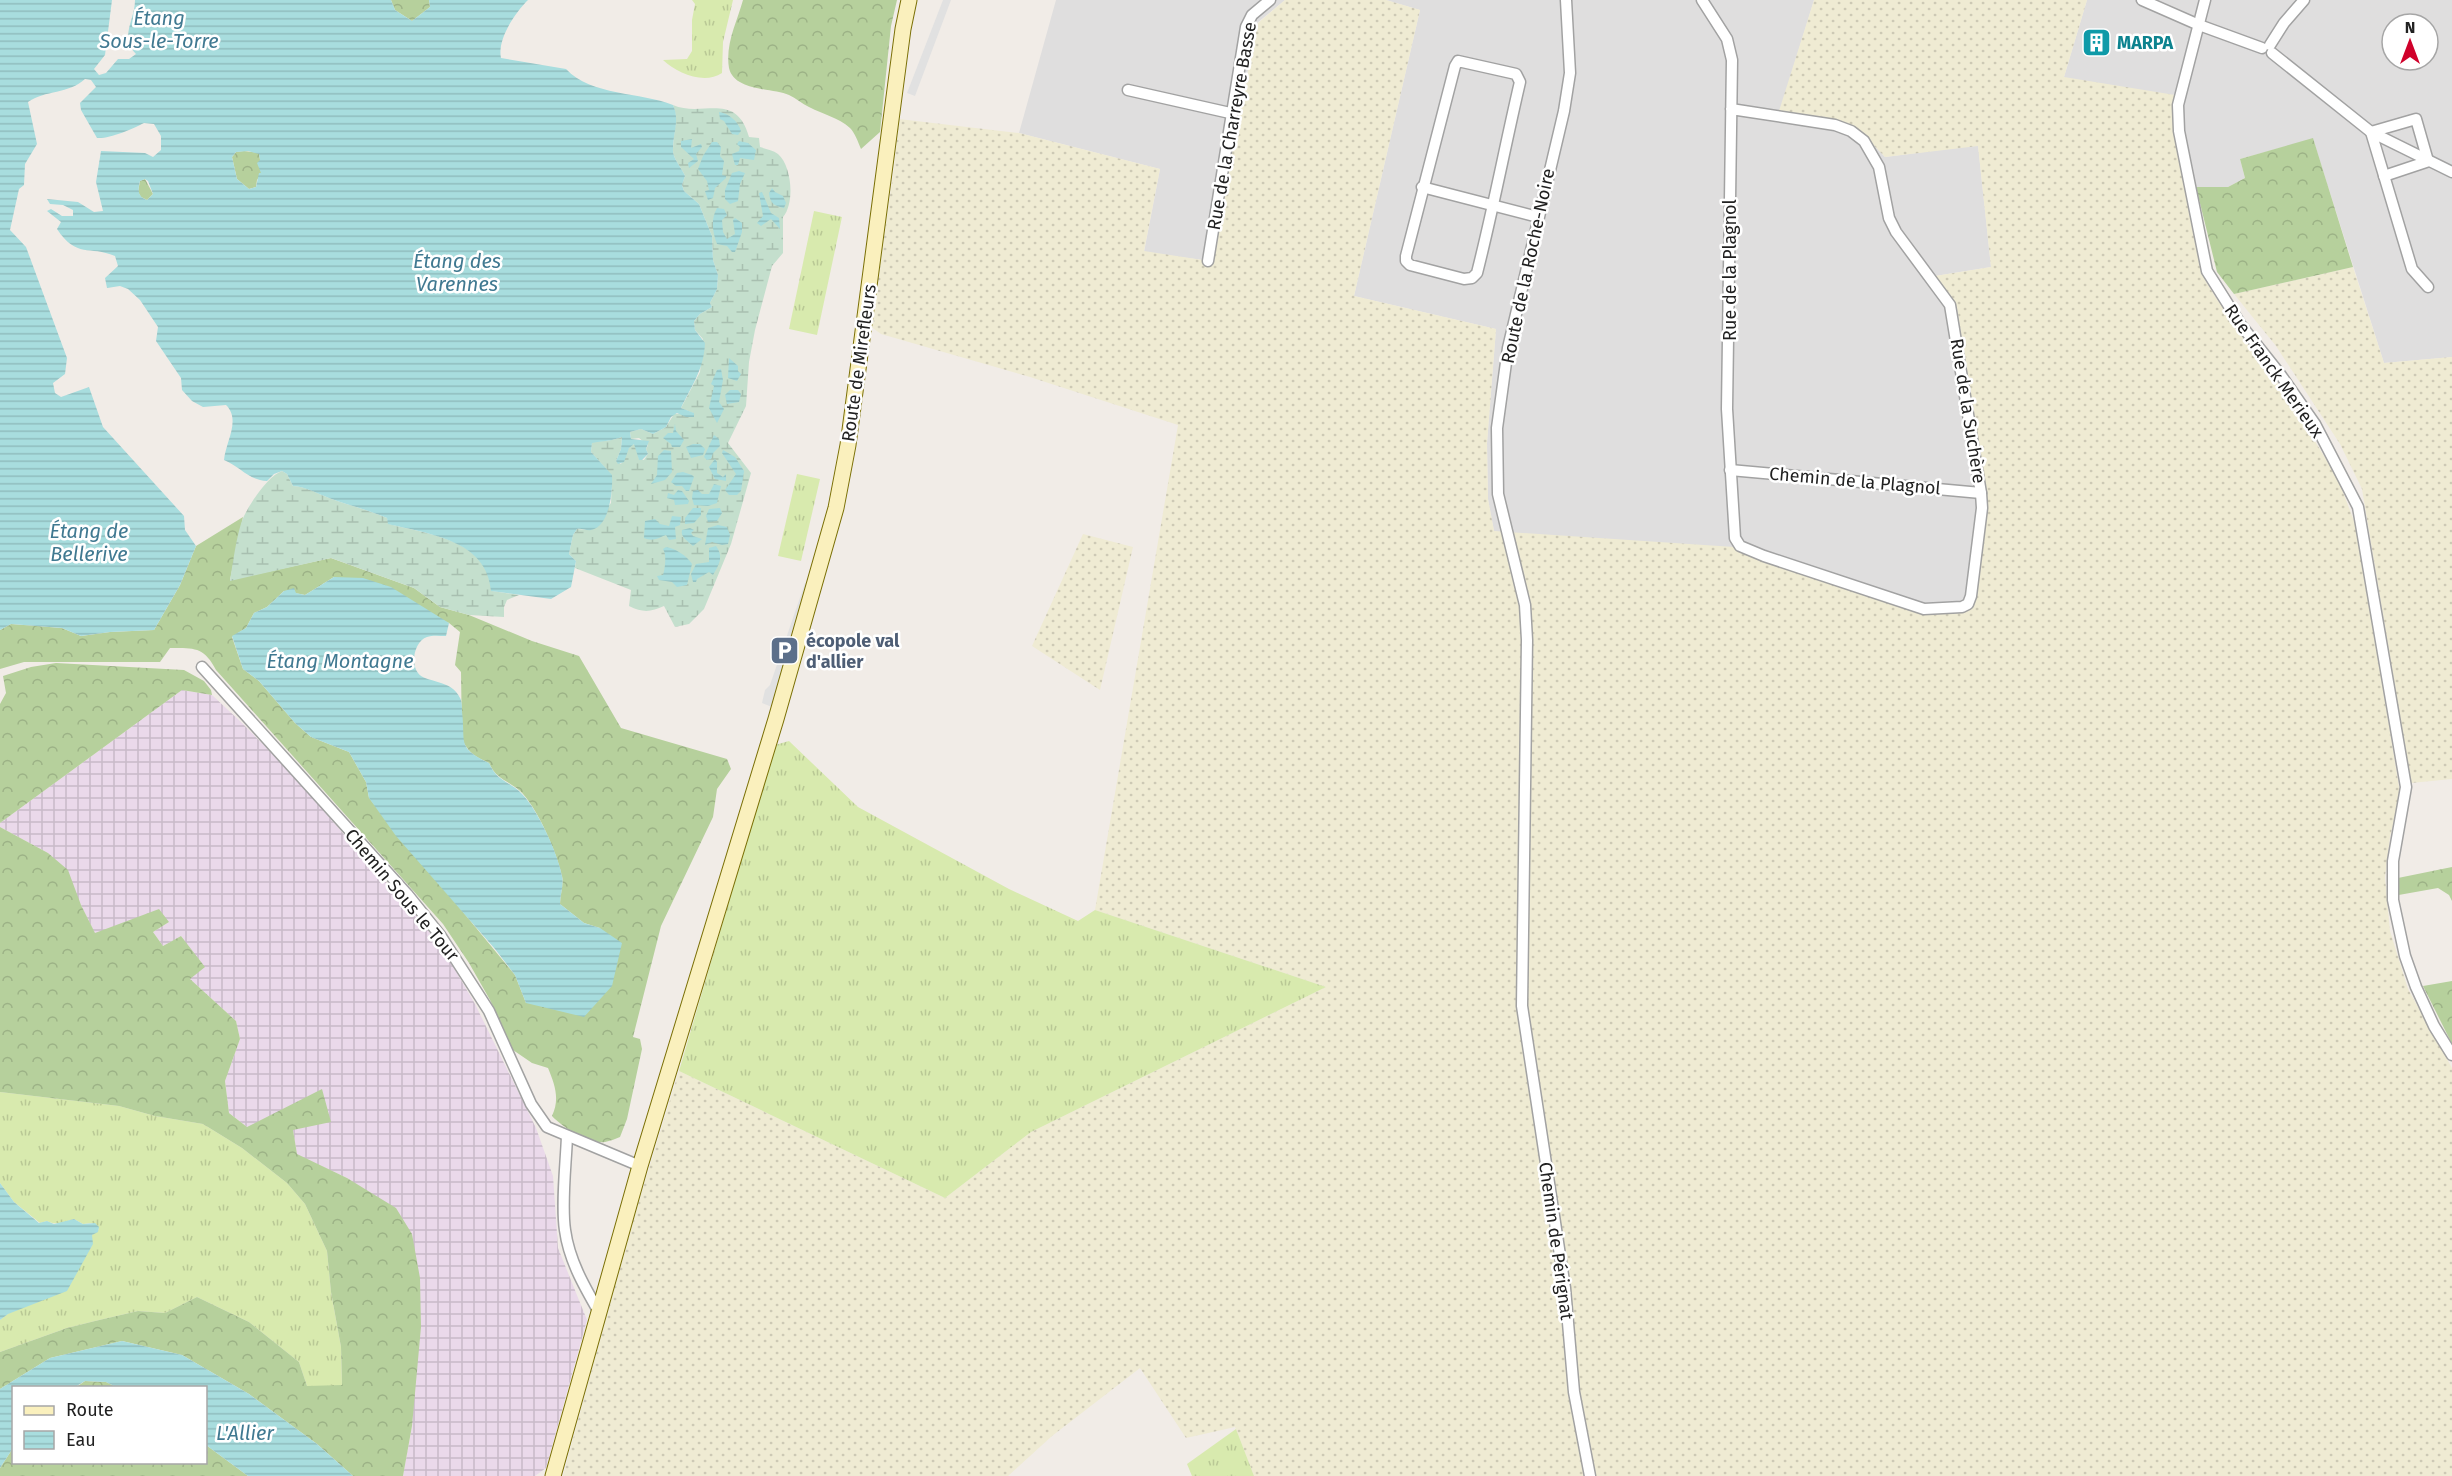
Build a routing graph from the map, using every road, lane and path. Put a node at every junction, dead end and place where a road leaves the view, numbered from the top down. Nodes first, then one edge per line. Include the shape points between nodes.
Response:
1 (909, 0) edge
2 (1269, 0) edge
3 (1566, 0) edge
4 (1702, 0) edge
5 (2142, 0) edge
6 (2205, 0) edge
7 (2304, 0) edge
8 (2199, 25) junction
9 (2268, 49) junction
10 (1128, 90) dead end
11 (1731, 109) junction
12 (1230, 113) junction
13 (2371, 132) junction
14 (2429, 161) junction
15 (2452, 172) edge
16 (2384, 176) junction
17 (1422, 187) junction
18 (1494, 206) junction
19 (1538, 217) junction
20 (1208, 261) dead end
21 (2428, 287) dead end
22 (1730, 470) junction
23 (1981, 493) junction
24 (1740, 546) joint
25 (202, 667) dead end
26 (1522, 1006) joint
27 (2452, 1055) edge
28 (567, 1136) junction
29 (640, 1166) junction
30 (599, 1312) junction
31 (553, 1476) edge
32 (1590, 1476) edge

1 - 29 street, Route de Mirefleurs via 836,508
2 - 12 street, Rue de la Charreyre Basse via 1251,15 1246,27
3 - 19 street, Route de la Roche-Noire via 1570,73
4 - 11 street, Rue de la Plagnol via 1727,39 1732,60
5 - 8 street
6 - 8 street, Rue Franck Merieux
7 - 9 street
8 - 9 street
8 - 27 street, Rue Franck Merieux via 2178,105 2178,130 2206,271 2315,424 2358,507 2406,787 2393,861 2393,900 2402,946 2416,987
9 - 13 street
10 - 12 street
11 - 22 street, Rue de la Plagnol via 1727,387
11 - 23 street, Rue de la Suchère via 1835,125 1864,141 1874,154 1888,218 1950,305
12 - 20 street, Rue de la Charreyre Basse
13 - 14 street
13 - 14 street via 2416,119
13 - 16 street
14 - 15 street
14 - 16 street
16 - 21 street via 2412,269
17 - 18 street
17 - 18 street via 1406,256 1410,265 1421,268 1472,278 1477,273
17 - 18 street via 1458,61 1516,74 1520,82
18 - 19 street
19 - 26 street, Route de la Roche-Noire via 1508,348 1497,428 1496,477 1525,605 1527,640
22 - 23 street, Chemin de la Plagnol
22 - 24 street, Rue de la Plagnol via 1735,538
23 - 24 street, Rue de la Suchère via 1971,596 1962,607 1924,609
25 - 28 street, Chemin Sous le Tour via 440,935 489,1011 531,1104 547,1127
26 - 32 street, Chemin de Pérignat via 1565,1288 1574,1392
28 - 29 street, Chemin Sous le Tour
28 - 30 street via 565,1229 580,1279
29 - 30 street, Route de Mirefleurs
30 - 31 street, Route de Mirefleurs

